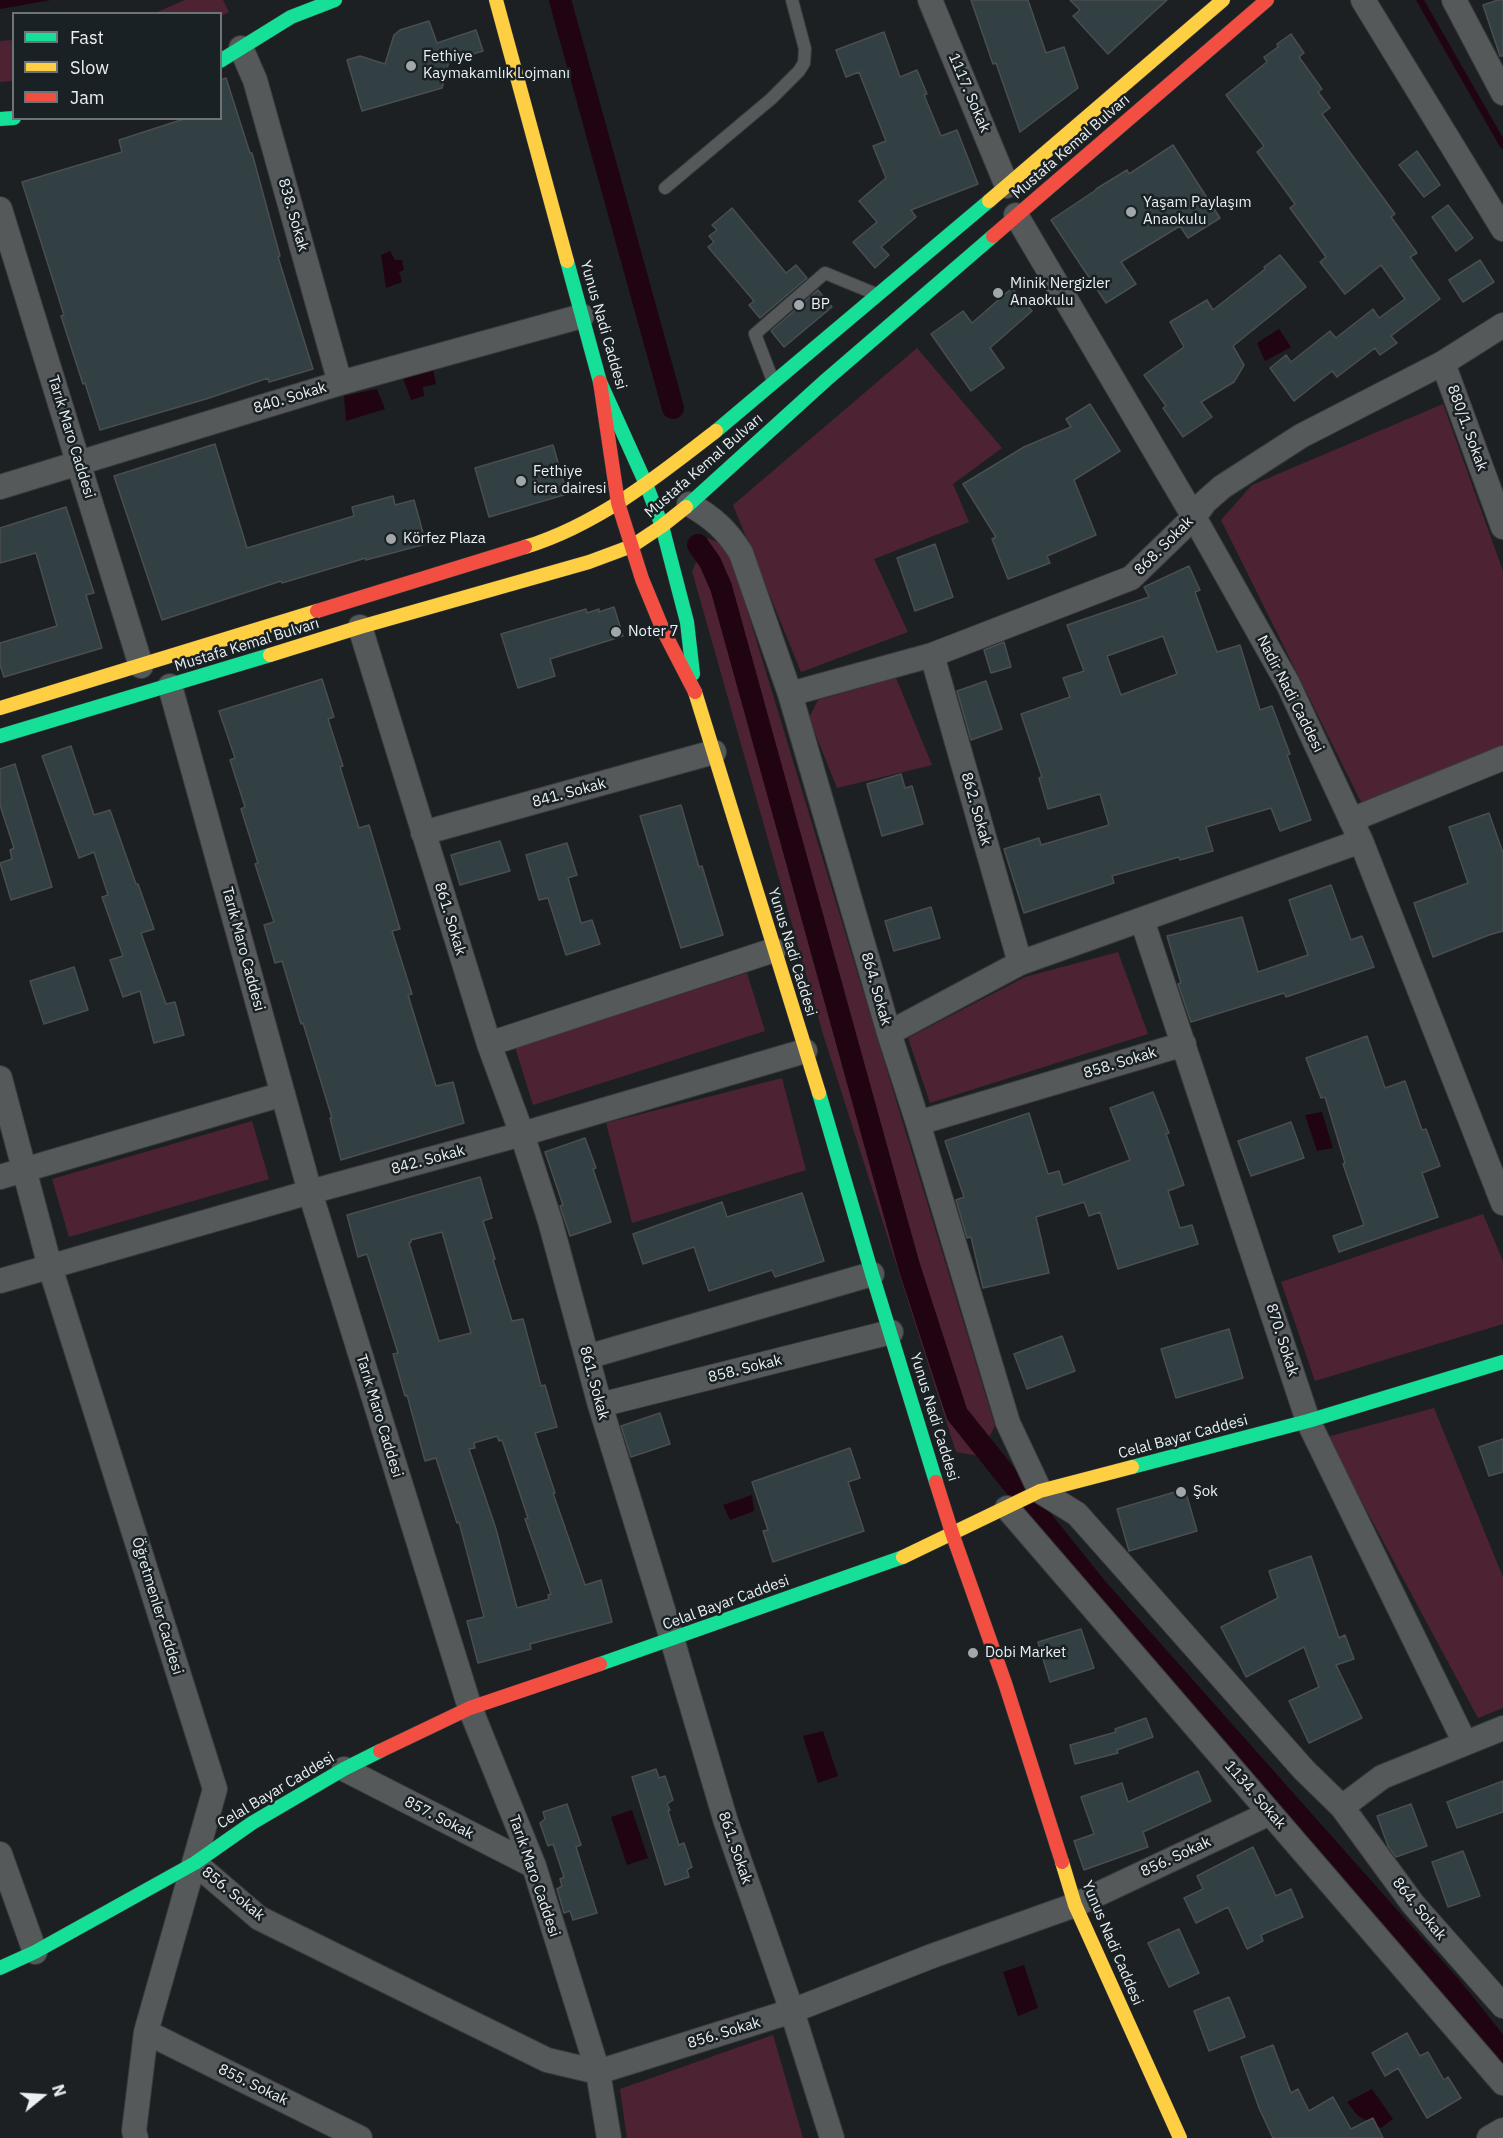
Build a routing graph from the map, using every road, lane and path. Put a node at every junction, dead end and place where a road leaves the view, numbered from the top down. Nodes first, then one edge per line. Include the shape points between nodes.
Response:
1 (315, 0) edge
2 (335, 0) edge
3 (496, 0) edge
4 (792, 0) edge
5 (930, 0) edge
6 (1223, 0) edge
7 (1267, 0) edge
8 (1363, 0) edge
9 (1454, 0) edge
10 (291, 17) junction
11 (242, 48) junction
12 (222, 60) edge
13 (1503, 93) edge
14 (1007, 186) junction
15 (665, 188) dead end
16 (0, 209) edge
17 (1016, 215) junction
18 (1503, 229) edge
19 (877, 294) junction
20 (582, 316) junction
21 (1503, 325) edge
22 (1443, 363) junction
23 (600, 382) junction
24 (774, 382) junction
25 (340, 383) junction
26 (79, 463) junction
27 (646, 484) junction
28 (0, 487) edge
29 (618, 503) junction
30 (689, 504) junction
31 (1194, 517) junction
32 (662, 526) junction
33 (1503, 527) edge
34 (632, 546) junction
35 (360, 627) junction
36 (932, 655) junction
37 (141, 666) junction
38 (170, 686) junction
39 (695, 690) junction
40 (790, 694) junction
41 (0, 708) edge
42 (0, 736) edge
43 (714, 752) junction
44 (1503, 758) edge
45 (1356, 830) junction
46 (423, 833) junction
47 (1142, 920) junction
48 (774, 950) junction
49 (1020, 963) junction
50 (889, 1033) junction
51 (489, 1044) junction
52 (1184, 1044) junction
53 (805, 1051) junction
54 (0, 1078) edge
55 (283, 1094) junction
56 (918, 1123) junction
57 (522, 1134) junction
58 (23, 1171) junction
59 (0, 1177) edge
60 (310, 1192) junction
61 (1503, 1203) edge
62 (50, 1267) junction
63 (872, 1274) junction
64 (0, 1281) edge
65 (891, 1332) junction
66 (587, 1357) junction
67 (1503, 1362) edge
68 (600, 1405) junction
69 (1308, 1421) junction
70 (1039, 1492) junction
71 (1008, 1507) junction
72 (952, 1533) junction
73 (672, 1640) junction
74 (470, 1708) junction
75 (1503, 1728) edge
76 (1465, 1743) junction
77 (344, 1769) junction
78 (1342, 1807) junction
79 (1270, 1813) junction
80 (0, 1854) edge
81 (195, 1863) junction
82 (534, 1866) junction
83 (1075, 1905) junction
84 (35, 1952) junction
85 (0, 1968) edge
86 (1503, 2006) edge
87 (792, 2012) junction
88 (146, 2032) junction
89 (598, 2072) junction
90 (1503, 2083) edge
91 (1503, 2130) edge
92 (127, 2136) edge
93 (360, 2138) edge
94 (609, 2138) edge
95 (831, 2138) edge
96 (1180, 2138) edge
97 (1489, 2138) edge

1 - 10 street
2 - 10 main road
3 - 20 main road, Yunus Nadi Caddesi
4 - 15 lane via 805,49 804,63 771,99
5 - 14 street, 1117. Sokak
6 - 14 main road, Mustafa Kemal Bulvarı
7 - 17 main road, Mustafa Kemal Bulvarı
8 - 18 street
9 - 13 street
10 - 11 main road
11 - 12 main road
11 - 25 street, 838. Sokak via 255,81
14 - 19 main road, Mustafa Kemal Bulvarı
16 - 26 street, Tarık Maro Caddesi
17 - 30 main road, Mustafa Kemal Bulvarı
17 - 31 street, Nadir Nadi Caddesi
19 - 24 main road, Mustafa Kemal Bulvarı
19 - 24 lane via 825,273 755,334
20 - 23 main road, Yunus Nadi Caddesi
20 - 25 street, 840. Sokak
21 - 22 street, 868. Sokak
22 - 31 street, 868. Sokak via 1301,436 1222,488
22 - 33 street, 880/1. Sokak
23 - 27 main road, Yunus Nadi Caddesi
23 - 29 main road, Yunus Nadi Caddesi
24 - 27 main road, Mustafa Kemal Bulvarı
25 - 26 street, 840. Sokak
26 - 28 street, 840. Sokak
26 - 37 street, Tarık Maro Caddesi
27 - 29 main road, Mustafa Kemal Bulvarı
27 - 32 main road, Yunus Nadi Caddesi
29 - 34 main road, Yunus Nadi Caddesi
29 - 37 main road, Mustafa Kemal Bulvarı via 578,527 538,543
30 - 32 main road, Mustafa Kemal Bulvarı
30 - 40 street, 864. Sokak via 719,523 741,553
31 - 36 street, 868. Sokak via 1131,578
31 - 45 street, Nadir Nadi Caddesi via 1288,684
32 - 34 main road, Mustafa Kemal Bulvarı
32 - 39 main road, Yunus Nadi Caddesi via 687,622
34 - 35 main road, Mustafa Kemal Bulvarı via 589,562
34 - 39 main road, Yunus Nadi Caddesi via 663,630
35 - 38 main road, Mustafa Kemal Bulvarı
35 - 46 street, 861. Sokak
36 - 40 street, 868. Sokak
36 - 49 street, 862. Sokak
37 - 41 main road, Mustafa Kemal Bulvarı
38 - 42 main road, Mustafa Kemal Bulvarı
38 - 55 street, Tarık Maro Caddesi
39 - 43 main road, Yunus Nadi Caddesi
40 - 50 street, 864. Sokak
43 - 46 street, 841. Sokak
43 - 48 main road, Yunus Nadi Caddesi
44 - 45 street
45 - 47 street
45 - 61 street, Nadir Nadi Caddesi
46 - 51 street, 861. Sokak
47 - 49 street
47 - 52 street, 870. Sokak
48 - 51 street
48 - 53 main road, Yunus Nadi Caddesi
49 - 50 street
50 - 56 street, 864. Sokak
51 - 57 street, 861. Sokak
52 - 56 street, 858. Sokak
52 - 69 street, 870. Sokak
53 - 57 street, 842. Sokak
53 - 63 main road, Yunus Nadi Caddesi
54 - 58 street, Öğretmenler Caddesi
55 - 58 street
55 - 60 street, Tarık Maro Caddesi
56 - 70 street, 864. Sokak via 1008,1423
57 - 60 street, 842. Sokak
57 - 66 street, 861. Sokak
58 - 59 street
58 - 62 street, Öğretmenler Caddesi
60 - 62 street, 842. Sokak
60 - 74 street, Tarık Maro Caddesi
62 - 64 street, 842. Sokak
62 - 81 street, Öğretmenler Caddesi via 215,1789
63 - 65 main road, Yunus Nadi Caddesi
63 - 66 street
65 - 68 street, 858. Sokak
65 - 72 main road, Yunus Nadi Caddesi
66 - 68 street, 861. Sokak
67 - 69 main road, Celal Bayar Caddesi
68 - 73 street, 861. Sokak
69 - 70 main road, Celal Bayar Caddesi
69 - 76 street, 870. Sokak
70 - 71 main road, Celal Bayar Caddesi
70 - 78 street, 864. Sokak via 1077,1514 1304,1770
71 - 72 main road, Celal Bayar Caddesi
71 - 79 street, 1134. Sokak
72 - 73 main road, Celal Bayar Caddesi via 912,1554
72 - 83 main road, Yunus Nadi Caddesi via 1005,1683
73 - 74 main road, Celal Bayar Caddesi
73 - 87 street, 861. Sokak via 726,1822
74 - 77 main road, Celal Bayar Caddesi
74 - 82 street, Tarık Maro Caddesi
75 - 76 street
76 - 78 street via 1382,1776
77 - 81 main road, Celal Bayar Caddesi via 252,1823
77 - 82 street, 857. Sokak
78 - 86 street, 864. Sokak via 1413,1904
79 - 83 street, 856. Sokak
79 - 90 street, 1134. Sokak
80 - 84 street
81 - 84 main road, Celal Bayar Caddesi
81 - 88 street, Öğretmenler Caddesi
81 - 89 street, 856. Sokak via 259,1918 547,2060
82 - 89 street, Tarık Maro Caddesi
83 - 87 street, 856. Sokak
83 - 96 main road, Yunus Nadi Caddesi
84 - 85 main road, Celal Bayar Caddesi
87 - 89 street, 856. Sokak
87 - 95 street, 861. Sokak
88 - 92 street, Öğretmenler Caddesi
88 - 93 street, 855. Sokak
89 - 94 street, Tarık Maro Caddesi
91 - 97 street

